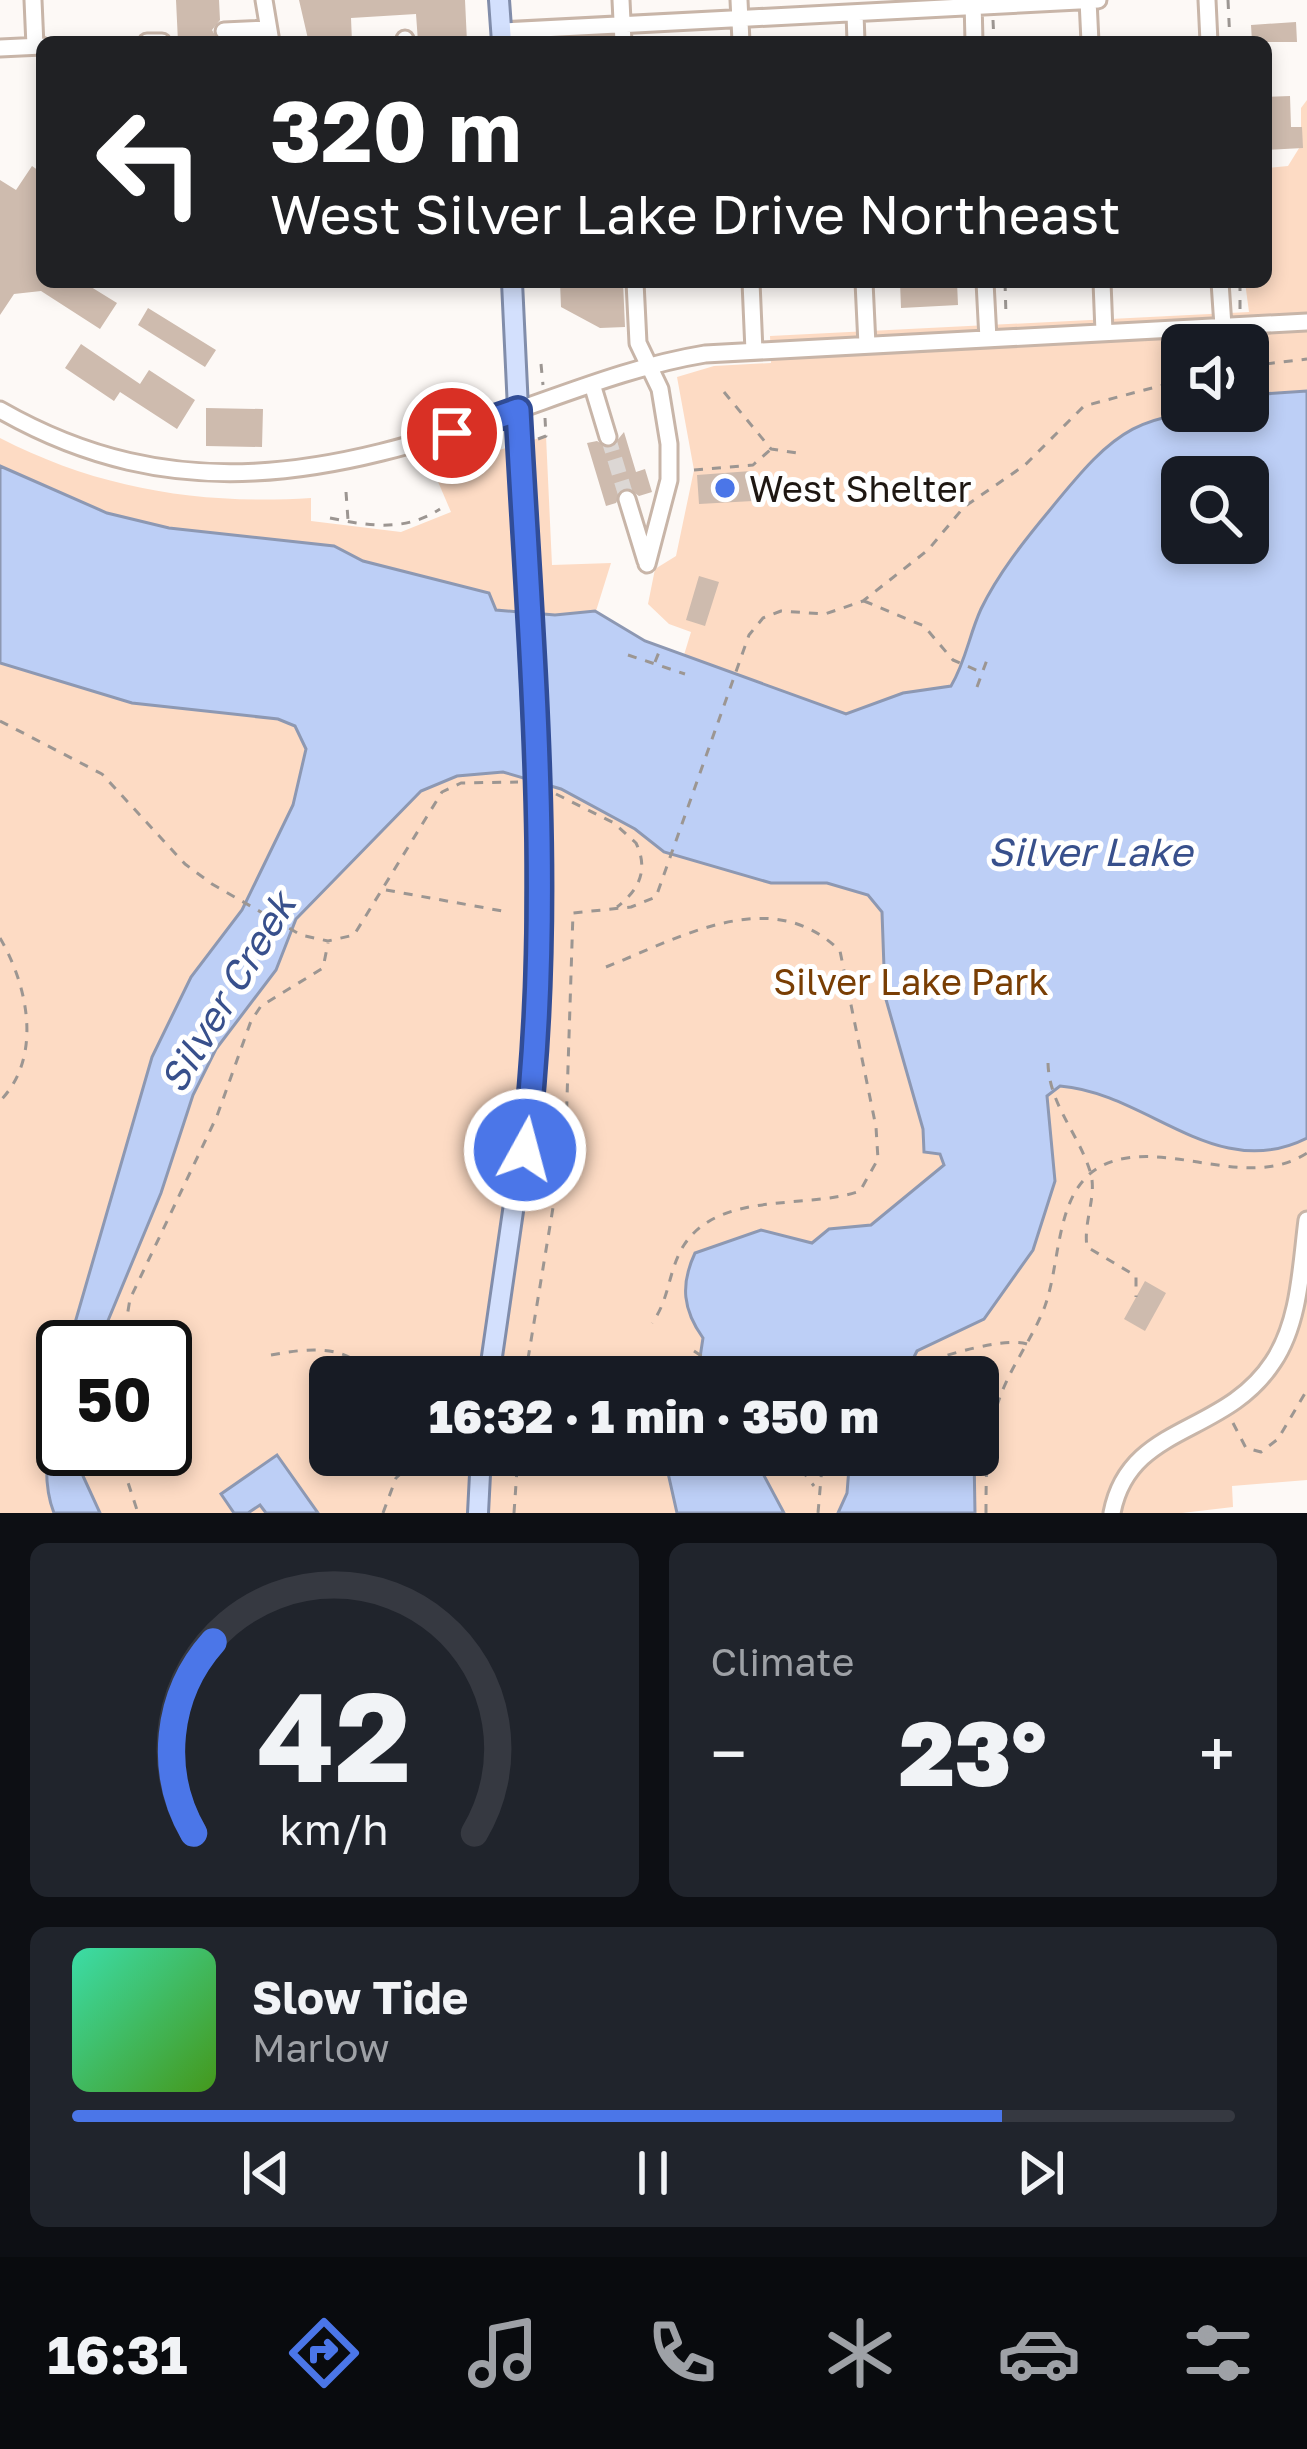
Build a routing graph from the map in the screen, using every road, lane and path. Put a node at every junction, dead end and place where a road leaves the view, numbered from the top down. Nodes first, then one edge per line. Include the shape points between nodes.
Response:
1 (33, 0) edge
2 (263, 0) edge
3 (500, 0) edge
4 (621, 0) edge
5 (739, 0) edge
6 (1088, 0) edge
7 (1098, 0) edge
8 (1207, 0) edge
9 (1228, 0) edge
10 (973, 3) edge
11 (855, 13) junction
12 (740, 19) junction
13 (224, 31) dead end
14 (622, 33) edge
15 (269, 35) edge
16 (37, 36) edge
17 (501, 36) edge
18 (741, 36) edge
19 (856, 36) edge
20 (974, 36) edge
21 (1090, 36) edge
22 (1209, 36) edge
23 (1230, 36) edge
24 (36, 46) edge
25 (0, 48) edge
26 (512, 288) edge
27 (634, 288) edge
28 (751, 288) edge
29 (864, 288) edge
30 (985, 288) edge
31 (1005, 288) edge
32 (1102, 288) edge
33 (1220, 288) edge
34 (1006, 316) dead end
35 (1307, 322) edge
36 (1222, 324) edge
37 (1264, 324) edge
38 (1161, 329) edge
39 (1104, 332) junction
40 (988, 339) junction
41 (867, 345) junction
42 (754, 351) junction
43 (1307, 359) edge
44 (1269, 364) edge
45 (650, 366) junction
46 (592, 384) junction
47 (1161, 386) edge
48 (724, 392) dead end
49 (0, 410) edge
50 (518, 410) junction
51 (608, 437) tunnel mouth
52 (771, 449) junction
53 (797, 454) dead end
54 (694, 470) dead end
55 (346, 492) dead end
56 (627, 499) tunnel mouth
57 (440, 509) dead end
58 (330, 518) dead end
59 (348, 522) junction
60 (862, 601) junction
61 (661, 647) dead end
62 (628, 655) dead end
63 (988, 658) dead end
64 (655, 664) junction
65 (983, 673) junction
66 (685, 674) dead end
67 (977, 687) dead end
68 (0, 721) edge
69 (422, 817) dead end
70 (641, 866) dead end
71 (386, 890) junction
72 (614, 909) junction
73 (508, 912) dead end
74 (0, 938) edge
75 (328, 941) junction
76 (606, 967) dead end
77 (1048, 1063) dead end
78 (0, 1101) edge
79 (1307, 1153) edge
80 (1091, 1174) junction
81 (1307, 1220) edge
82 (1136, 1297) dead end
83 (126, 1320) edge
84 (652, 1323) dead end
85 (1027, 1344) junction
86 (694, 1351) dead end
87 (271, 1355) dead end
88 (347, 1356) edge
89 (492, 1356) edge
90 (528, 1356) edge
91 (702, 1356) edge
92 (955, 1356) edge
93 (1307, 1390) edge
94 (1227, 1411) junction
95 (125, 1476) edge
96 (398, 1476) edge
97 (480, 1476) edge
98 (517, 1476) edge
99 (807, 1476) edge
100 (819, 1476) edge
101 (816, 1488) junction
102 (137, 1513) edge
103 (383, 1513) edge
104 (478, 1513) edge
105 (514, 1513) edge
106 (818, 1513) edge
107 (986, 1513) edge
108 (1112, 1513) edge

1 - 16 street
2 - 15 street
3 - 17 main road
4 - 14 street
5 - 12 street
6 - 7 street
6 - 10 street
6 - 21 street
8 - 22 street
9 - 23 path
10 - 11 street
10 - 20 street
11 - 12 street
11 - 19 street
12 - 14 street
12 - 18 street
13 - 15 street
14 - 17 street
24 - 25 street
26 - 50 main road
27 - 45 street via 638,343
28 - 42 street
29 - 41 street
30 - 40 street
31 - 34 path
32 - 39 street
33 - 36 street
35 - 37 street
38 - 39 street
39 - 40 street
40 - 41 street
41 - 42 street
42 - 45 street
43 - 44 path
45 - 46 street
45 - 56 street via 663,400 669,480 647,564
46 - 50 street
46 - 51 street
47 - 60 path via 1084,406
48 - 52 path
49 - 50 street via 117,457 238,476 346,464
50 - 89 main road, bridge via 537,799 536,1059
52 - 53 path
52 - 54 path via 753,466
55 - 59 path
57 - 59 path via 392,526
58 - 59 path
60 - 65 path via 924,626
60 - 72 path via 825,614 763,618 739,655 664,882 646,904
61 - 64 path
62 - 64 path
63 - 65 path
64 - 66 path
65 - 67 path
68 - 75 path via 102,774 212,884 301,935
69 - 71 path
70 - 72 path via 637,891
71 - 73 path
71 - 75 path via 354,935
72 - 90 path via 573,913 569,1100
74 - 78 path via 25,1001 27,1042 19,1074
75 - 83 path via 323,968 261,1006 251,1021
76 - 84 path via 721,919 792,922 821,932 841,952 876,1126 878,1159 860,1191 715,1217 686,1243
77 - 80 path via 1051,1091
79 - 80 path via 1254,1168 1131,1157
80 - 82 path via 1088,1247 1136,1276
80 - 85 path via 1068,1202 1050,1291
81 - 94 street via 1280,1351
85 - 92 path via 995,1340
85 - 107 path via 992,1421
86 - 91 path
87 - 88 path via 304,1348
93 - 94 path via 1261,1452 1246,1448
94 - 108 street via 1154,1445 1122,1479
95 - 102 path
96 - 103 path
97 - 104 main road
98 - 105 path
99 - 101 path
100 - 101 path
101 - 106 path

